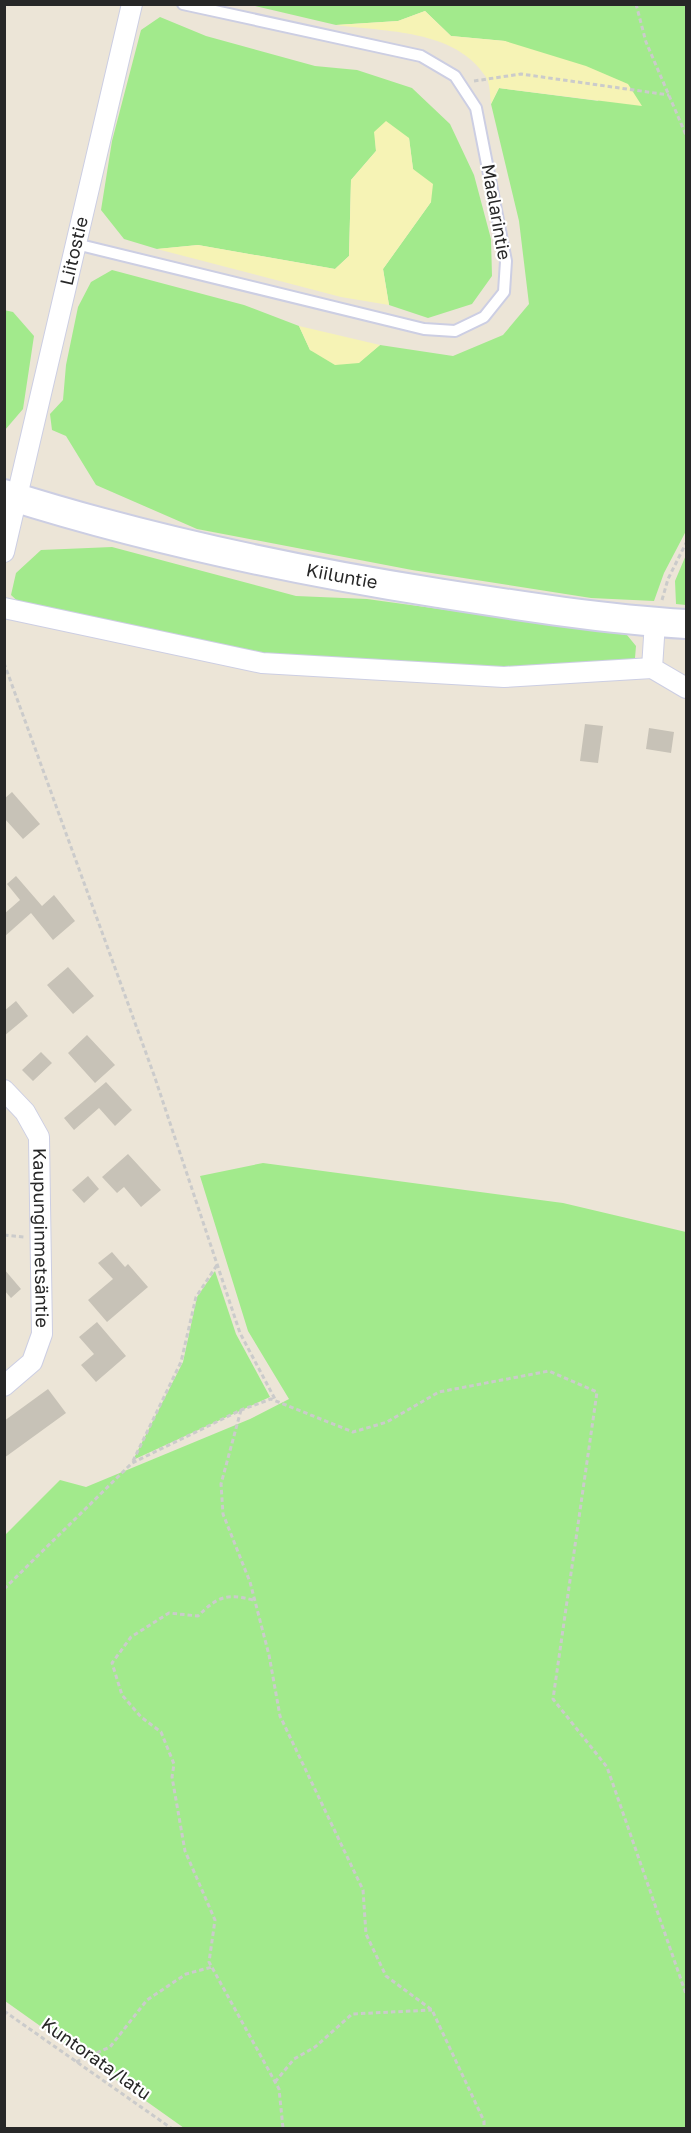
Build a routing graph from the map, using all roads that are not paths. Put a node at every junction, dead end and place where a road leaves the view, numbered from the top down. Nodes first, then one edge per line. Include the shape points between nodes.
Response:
1 (132, 4) edge
2 (183, 4) edge
3 (76, 244) junction
4 (10, 496) edge
5 (4, 552) edge
6 (4, 608) edge
7 (655, 622) junction
8 (687, 624) edge
9 (651, 668) junction
10 (687, 688) edge
11 (4, 1090) edge
12 (4, 1386) edge

1 - 3 street, Liitostie
2 - 3 lane, Maalarintie via 421,56 455,76 477,108 507,261 504,292 484,318 470,326 455,331 424,329
3 - 4 street, Liitostie
4 - 5 street, Liitostie
4 - 7 street, Kiiluntie via 229,555 379,584 538,609
6 - 9 street via 262,663 504,677
7 - 8 street, Kiiluntie
7 - 9 street
9 - 10 street
11 - 12 street, Kaupunginmetsäntie via 25,1112 39,1137 42,1334 32,1362

